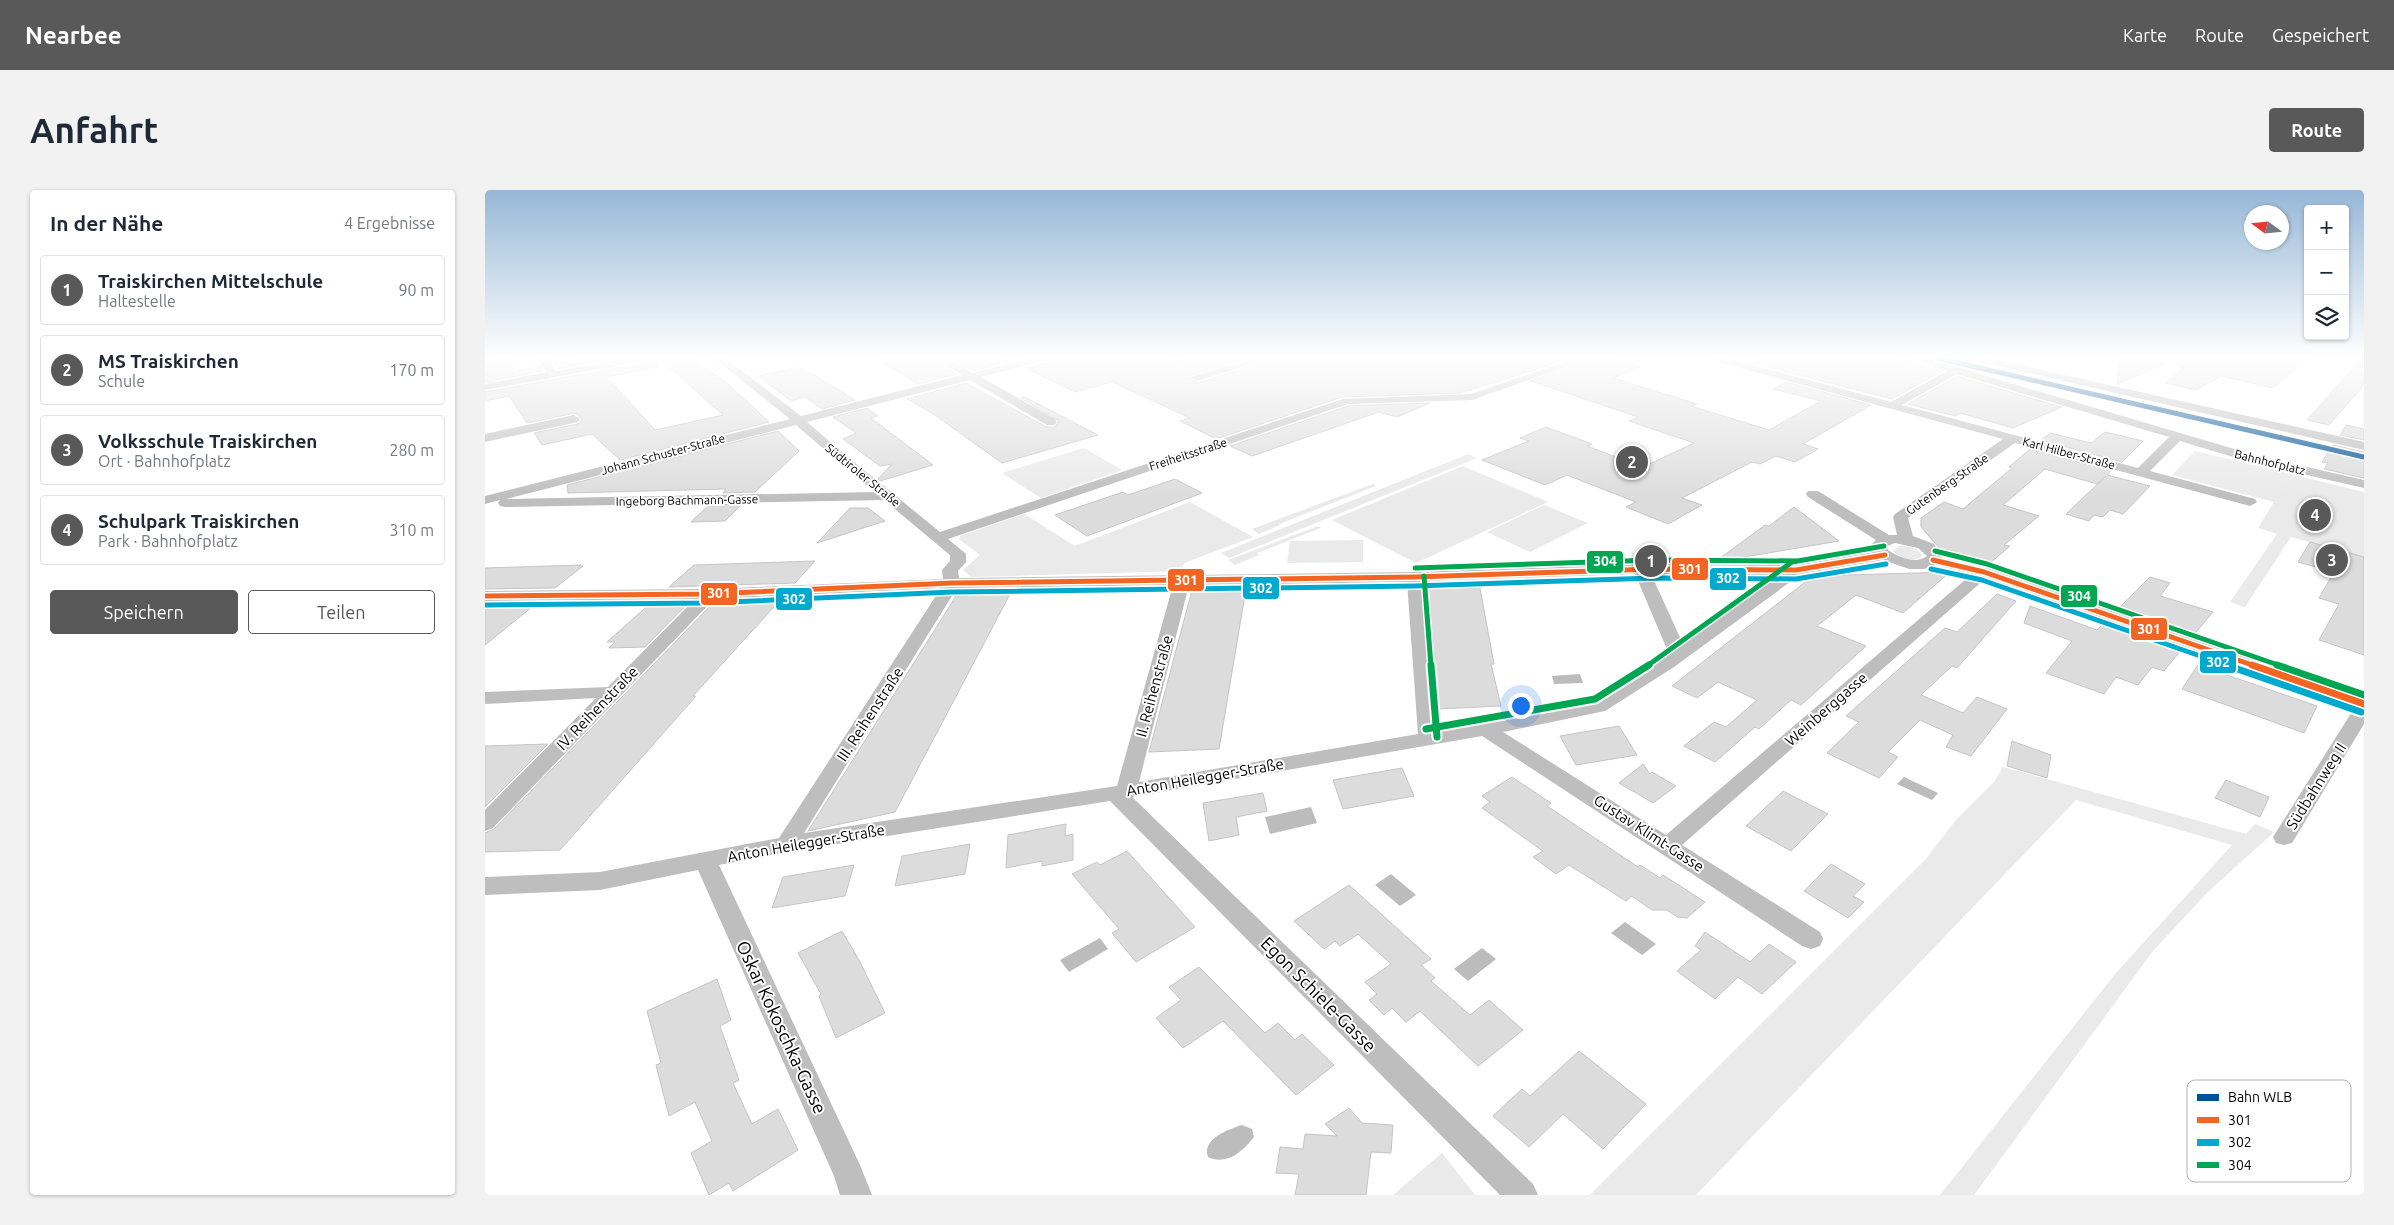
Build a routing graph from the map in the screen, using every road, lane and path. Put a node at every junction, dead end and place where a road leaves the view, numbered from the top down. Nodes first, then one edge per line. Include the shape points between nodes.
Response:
1 (779, 405) edge
2 (854, 405) edge
3 (1021, 405) edge
4 (1335, 405) edge
5 (1888, 405) edge
6 (2073, 405) edge
7 (2183, 405) edge
8 (1892, 406) joint
9 (574, 419) dead end
10 (797, 419) junction
11 (1051, 422) dead end
12 (2177, 436) junction
13 (485, 438) edge
14 (2013, 438) junction
15 (2364, 446) edge
16 (2141, 472) junction
17 (2364, 484) edge
18 (1813, 494) dead end
19 (889, 496) junction
20 (485, 502) edge
21 (2250, 502) dead end
22 (938, 537) junction
23 (1906, 540) junction
24 (1885, 548) junction
25 (1933, 560) junction
26 (1641, 569) junction
27 (1796, 570) junction
28 (1984, 572) junction
29 (1415, 577) junction
30 (1182, 581) junction
31 (952, 583) junction
32 (709, 594) junction
33 (485, 596) edge
34 (1679, 655) junction
35 (613, 692) junction
36 (485, 698) edge
37 (2364, 704) edge
38 (2364, 708) edge
39 (1485, 729) junction
40 (1428, 738) junction
41 (1120, 792) junction
42 (485, 823) edge
43 (2284, 837) dead end
44 (786, 844) junction
45 (1668, 845) junction
46 (705, 860) junction
47 (485, 886) edge
48 (1811, 939) dead end
49 (857, 1195) edge
50 (1522, 1195) edge

1 - 10 street, Südtiroler Straße
2 - 10 street, Johann Schuster-Straße
3 - 11 street
4 - 22 street, Freiheitsstraße
5 - 8 street, Karl Hilber-Straße
6 - 12 street, Bahnhofplatz
7 - 15 street
8 - 14 street, Karl Hilber-Straße
9 - 13 street
10 - 19 street, Südtiroler Straße
10 - 20 street, Johann Schuster-Straße
12 - 16 street
12 - 17 street, Bahnhofplatz via 2255,459
14 - 16 street, Karl Hilber-Straße
14 - 23 street, Gutenberg-Straße via 1900,517
16 - 21 street, Karl Hilber-Straße
18 - 24 street
19 - 20 street, Ingeborg Bachmann-Gasse
19 - 22 street, Südtiroler Straße
22 - 31 street, Südtiroler Straße via 958,554 958,562 950,570
23 - 24 street
23 - 25 street via 1930,548 1935,556
24 - 25 street via 1911,564
24 - 27 street, Anton Heilegger-Straße
25 - 28 street
26 - 27 street
26 - 29 street
26 - 34 street
27 - 34 street, Anton Heilegger-Straße
28 - 37 street
28 - 45 street, Weinberggasse
29 - 30 street
29 - 40 street
30 - 31 street
30 - 41 street, II. Reihenstraße
31 - 32 street
31 - 44 street, III. Reihenstraße
32 - 33 street
32 - 35 street, IV. Reihenstraße
34 - 39 street, Anton Heilegger-Straße via 1599,707
35 - 36 street
35 - 42 street, IV. Reihenstraße
38 - 43 street, Südbahnweg II
39 - 40 street, Anton Heilegger-Straße
39 - 45 street, Gustav Klimt-Gasse
40 - 41 street, Anton Heilegger-Straße
41 - 44 street, Anton Heilegger-Straße
41 - 50 street, Egon Schiele-Gasse
44 - 46 street, Anton Heilegger-Straße
45 - 48 street, Gustav Klimt-Gasse
46 - 47 street, Anton Heilegger-Straße via 600,880
46 - 49 street, Oskar Kokoschka-Gasse

